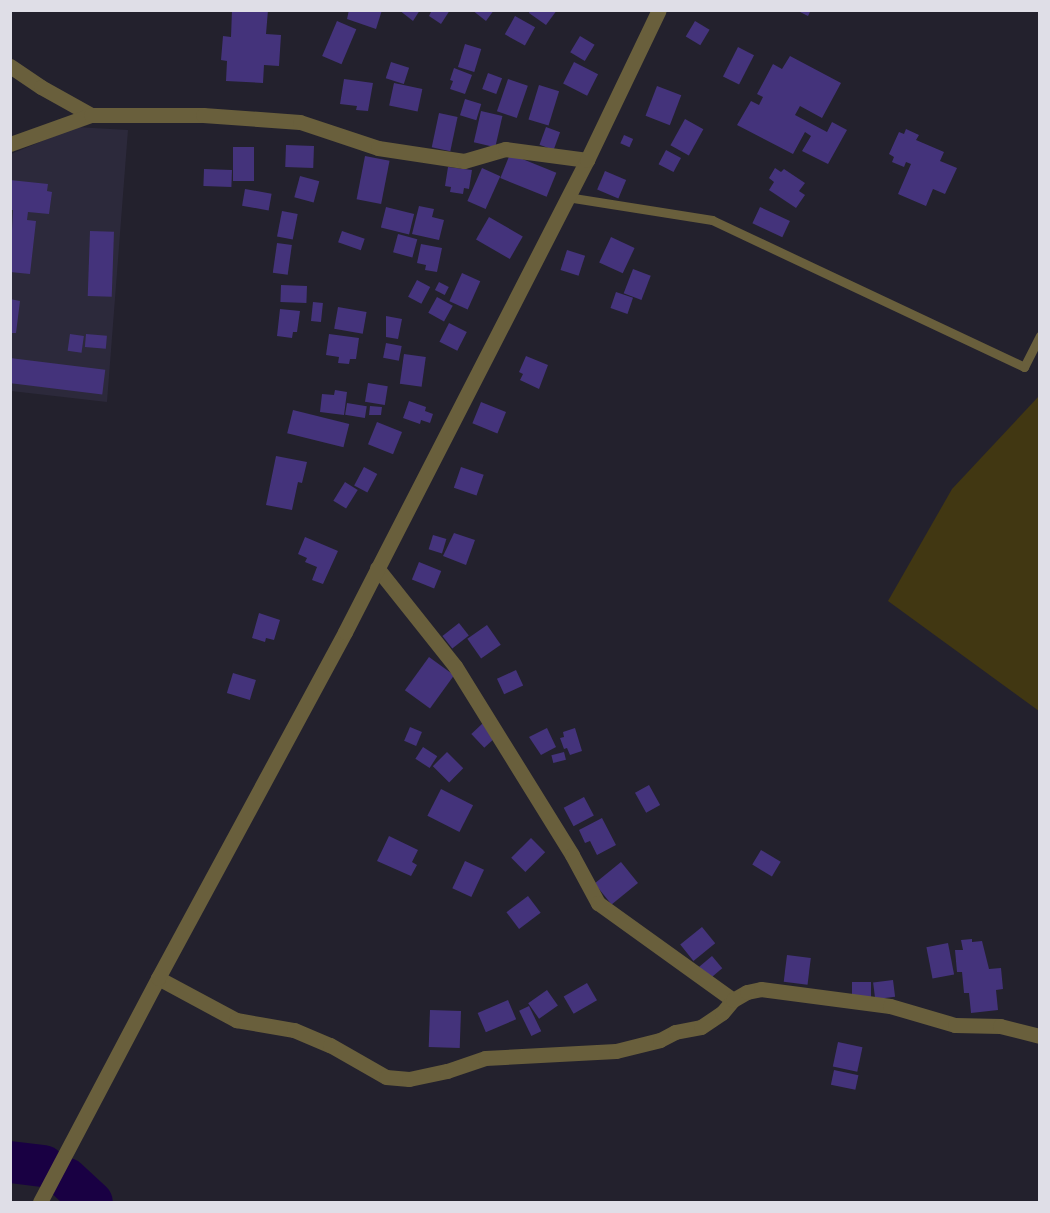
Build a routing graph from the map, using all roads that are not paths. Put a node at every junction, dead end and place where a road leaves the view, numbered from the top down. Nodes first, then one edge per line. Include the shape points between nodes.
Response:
1 (659, 10) edge
2 (10, 66) edge
3 (91, 115) junction
4 (10, 144) edge
5 (587, 160) junction
6 (567, 197) junction
7 (1040, 336) edge
8 (377, 568) junction
9 (158, 978) junction
10 (733, 1000) junction
11 (1040, 1036) edge
12 (40, 1203) edge

1 - 5 street
2 - 3 street
3 - 4 street
3 - 5 street via 203,115 300,122 378,148 464,161 505,149
5 - 6 street
6 - 7 lane via 712,220 1024,367
6 - 8 street
8 - 9 street
8 - 10 street via 455,666 598,903
9 - 10 street via 236,1020 294,1030 330,1045 386,1077 409,1079 485,1058 616,1052 701,1027
9 - 12 street
10 - 11 street via 761,989 890,1006 956,1024 1000,1026

